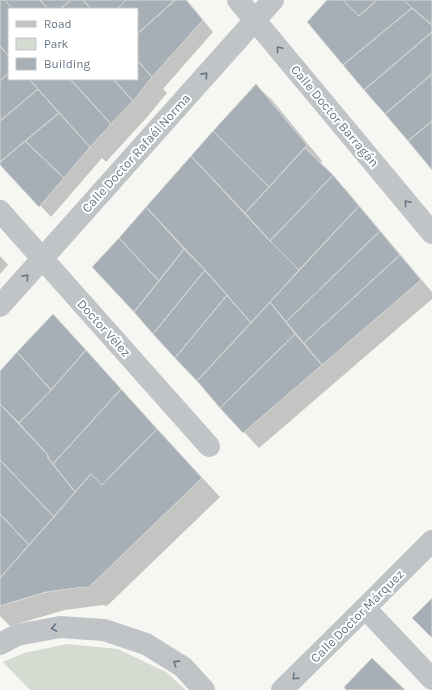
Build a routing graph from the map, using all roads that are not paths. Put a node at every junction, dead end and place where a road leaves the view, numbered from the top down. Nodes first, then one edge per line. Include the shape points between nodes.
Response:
1 (238, 0) edge
2 (273, 0) edge
3 (255, 20) junction
4 (0, 211) edge
5 (432, 233) edge
6 (42, 259) junction
7 (0, 306) edge
8 (209, 446) dead end
9 (432, 541) edge
10 (365, 608) junction
11 (0, 644) edge
12 (432, 679) edge
13 (204, 690) edge
14 (282, 690) edge

1 - 3 street, Calle Doctor Barragán
2 - 3 street, Calle Doctor Rafaél Norma
5 -> 3 street, Calle Doctor Barragán
6 -> 3 street, Calle Doctor Rafaél Norma
4 - 6 street, Doctor Vélez
7 -> 6 street, Calle Doctor Rafaél Norma
6 - 8 street, Doctor Vélez
9 - 10 street, Calle Doctor Márquez
10 - 12 street
10 -> 14 street, Calle Doctor Márquez
13 -> 11 street via 183,667 146,644 104,630 60,627 17,636

